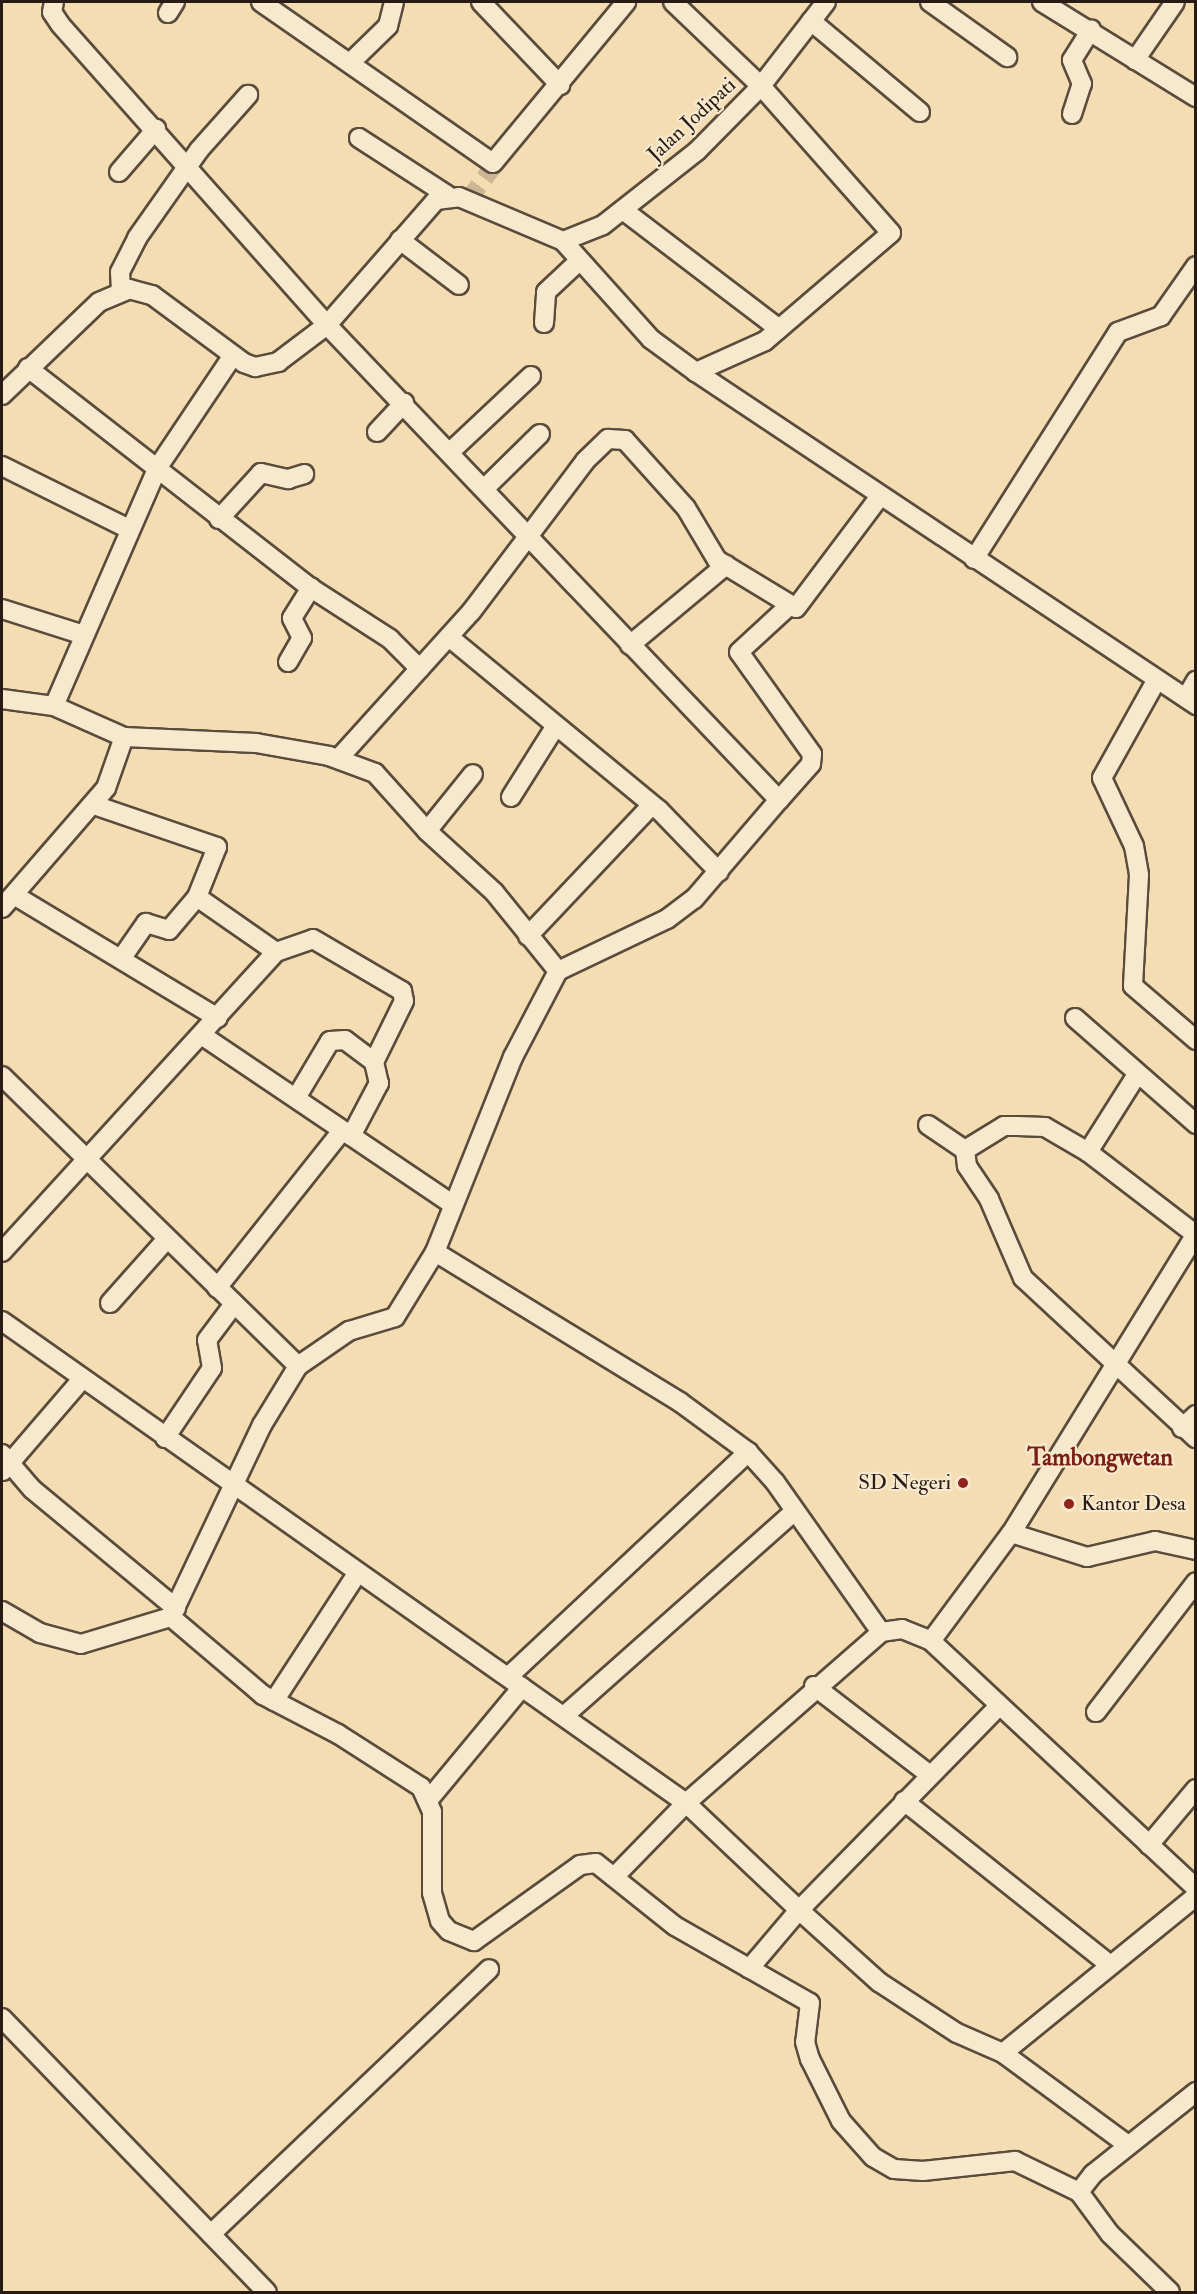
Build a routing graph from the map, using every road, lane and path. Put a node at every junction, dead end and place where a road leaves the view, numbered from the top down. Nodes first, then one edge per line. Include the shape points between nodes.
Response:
1 (54, 2) edge
2 (261, 2) edge
3 (394, 2) edge
4 (481, 2) edge
5 (626, 2) edge
6 (673, 2) edge
7 (826, 2) edge
8 (930, 2) edge
9 (1042, 2) edge
10 (1174, 2) edge
11 (811, 21) junction
12 (1090, 30) junction
13 (1007, 57) dead end
14 (1136, 60) junction
15 (350, 63) junction
16 (560, 85) junction
17 (761, 86) junction
18 (248, 95) dead end
19 (1196, 96) edge
20 (920, 112) dead end
21 (1072, 114) dead end
22 (156, 129) junction
23 (358, 138) dead end
24 (189, 165) junction
25 (119, 172) dead end
26 (447, 195) junction
27 (623, 210) junction
28 (400, 240) junction
29 (563, 241) junction
30 (579, 261) junction
31 (1196, 266) edge
32 (459, 285) dead end
33 (121, 291) junction
34 (544, 324) dead end
35 (327, 325) junction
36 (779, 329) junction
37 (232, 357) junction
38 (28, 368) junction
39 (696, 372) junction
40 (531, 376) dead end
41 (2, 395) edge
42 (404, 403) junction
43 (377, 432) dead end
44 (540, 434) dead end
45 (450, 452) junction
46 (2, 466) edge
47 (158, 467) junction
48 (304, 474) dead end
49 (484, 488) junction
50 (880, 496) junction
51 (219, 519) junction
52 (129, 529) junction
53 (529, 538) junction
54 (974, 559) junction
55 (726, 565) junction
56 (311, 588) junction
57 (789, 606) junction
58 (2, 609) edge
59 (81, 634) junction
60 (449, 637) junction
61 (630, 645) junction
62 (288, 662) dead end
63 (420, 669) junction
64 (1156, 681) junction
65 (1196, 681) edge
66 (2, 699) edge
67 (1191, 702) edge
68 (54, 706) junction
69 (555, 728) junction
70 (124, 736) junction
71 (339, 759) junction
72 (473, 774) dead end
73 (511, 797) dead end
74 (779, 800) junction
75 (652, 805) junction
76 (94, 806) junction
77 (428, 831) junction
78 (720, 872) junction
79 (197, 897) junction
80 (8, 902) edge
81 (528, 936) junction
82 (276, 952) junction
83 (121, 959) junction
84 (558, 971) junction
85 (218, 1018) junction
86 (1075, 1018) dead end
87 (203, 1036) junction
88 (1196, 1040) edge
89 (374, 1062) junction
90 (1136, 1076) junction
91 (2, 1077) edge
92 (296, 1098) junction
93 (1196, 1124) edge
94 (928, 1125) dead end
95 (347, 1133) junction
96 (965, 1150) junction
97 (1088, 1152) junction
98 (89, 1161) junction
99 (452, 1204) junction
100 (1195, 1234) edge
101 (166, 1240) junction
102 (2, 1252) edge
103 (435, 1252) junction
104 (217, 1288) junction
105 (110, 1303) dead end
106 (234, 1304) junction
107 (2, 1321) edge
108 (1116, 1359) junction
109 (298, 1366) junction
110 (82, 1378) junction
111 (1196, 1415) edge
112 (1189, 1433) edge
113 (165, 1438) junction
114 (748, 1452) junction
115 (4, 1464) edge
116 (236, 1489) junction
117 (794, 1512) junction
118 (1011, 1533) junction
119 (1196, 1550) edge
120 (356, 1575) junction
121 (1196, 1582) edge
122 (2, 1611) edge
123 (173, 1612) junction
124 (881, 1632) junction
125 (931, 1641) junction
126 (516, 1681) junction
127 (814, 1686) junction
128 (274, 1701) junction
129 (998, 1707) junction
130 (1096, 1712) dead end
131 (565, 1715) junction
132 (930, 1775) junction
133 (1196, 1789) edge
134 (430, 1798) junction
135 (904, 1801) junction
136 (686, 1803) junction
137 (1149, 1845) junction
138 (614, 1877) junction
139 (1196, 1888) edge
140 (1196, 1896) edge
141 (799, 1910) junction
142 (1108, 1963) junction
143 (489, 1969) dead end
144 (748, 1969) junction
145 (2, 2018) edge
146 (1003, 2053) junction
147 (1196, 2092) edge
148 (1128, 2145) junction
149 (1079, 2192) junction
150 (211, 2234) junction
151 (1168, 2291) edge
152 (267, 2292) edge

1 - 22 street via 53,15
2 - 15 street
3 - 15 street via 388,27
4 - 16 street
5 - 16 street
6 - 17 street
7 - 11 street, Jalan Jodipati
8 - 13 street
9 - 12 street
10 - 14 street
11 - 17 street, Jalan Jodipati
11 - 20 street
12 - 14 street
12 - 21 street via 1075,56 1082,84
14 - 19 street
15 - 16 street via 493,164
17 - 27 street, Jalan Jodipati via 697,151
17 - 36 street via 892,235
18 - 24 street
22 - 24 street
22 - 25 street
23 - 26 street
24 - 33 street via 125,257
24 - 35 street
26 - 28 street
26 - 29 street
27 - 29 street, Jalan Jodipati via 585,236
27 - 36 street
28 - 32 street
28 - 35 street
29 - 30 street
30 - 34 street via 546,292
30 - 39 street via 651,339
31 - 54 street via 1161,316 1118,332
33 - 37 street via 139,289 152,295
33 - 38 street via 99,302
35 - 37 street via 266,366
35 - 42 street
36 - 39 street via 757,347 731,353
37 - 47 street
38 - 41 street
38 - 47 street
39 - 50 street
40 - 45 street
42 - 43 street
42 - 45 street
44 - 49 street
45 - 49 street
46 - 52 street
47 - 51 street
47 - 52 street
48 - 51 street via 288,479 261,473
49 - 53 street
50 - 54 street
50 - 57 street via 802,605
51 - 56 street
52 - 59 street
53 - 55 street via 585,461 608,439 619,437 686,508 712,553
53 - 60 street
53 - 61 street
54 - 64 street
55 - 57 street
55 - 61 street
56 - 62 street via 292,618 302,638
56 - 63 street via 390,639
57 - 74 street via 739,652 812,754 811,764
58 - 59 street
59 - 68 street
60 - 63 street
60 - 69 street
61 - 74 street
63 - 71 street
64 - 67 street
64 - 88 street via 1102,778 1134,846 1139,875 1133,986
65 - 67 street
66 - 68 street
68 - 70 street
69 - 73 street
69 - 75 street
70 - 71 street via 223,739
70 - 76 street via 106,788
71 - 77 street via 384,780
72 - 77 street
74 - 78 street
75 - 78 street
75 - 81 street
76 - 79 street via 217,847
76 - 80 street
77 - 81 street via 494,892
78 - 84 street via 667,919
79 - 82 street
79 - 83 street via 169,930 146,923
80 - 83 street
81 - 84 street
82 - 85 street
82 - 89 street via 313,939 402,991 404,1001
83 - 85 street
84 - 99 street via 513,1057
85 - 87 street
86 - 90 street
87 - 92 street
87 - 98 street
89 - 92 street via 345,1040 330,1041
89 - 95 street via 379,1083
90 - 93 street
90 - 97 street
91 - 98 street
92 - 95 street
94 - 96 street
95 - 99 street
95 - 104 street
96 - 97 street via 1004,1126 1018,1126 1045,1127
96 - 108 street via 967,1166 994,1208 1023,1278
97 - 100 street
98 - 101 street
98 - 102 street
99 - 103 street
100 - 108 street
101 - 104 street
101 - 105 street
103 - 109 street via 395,1317 349,1331
103 - 114 street via 680,1402
104 - 106 street
106 - 109 street
106 - 113 street via 207,1340 212,1368
107 - 110 street
108 - 112 street
108 - 118 street
109 - 116 street via 262,1425
110 - 113 street
110 - 115 street
111 - 112 street
113 - 116 street
114 - 117 street
114 - 126 street
115 - 123 street
116 - 120 street
116 - 123 street
117 - 124 street
117 - 131 street
118 - 119 street via 1087,1557 1155,1542
118 - 125 street
120 - 126 street
120 - 128 street
121 - 130 street
122 - 123 street via 40,1633 81,1644
123 - 128 street via 234,1674
124 - 125 street via 902,1629
124 - 127 street
125 - 129 street
126 - 131 street
126 - 134 street
127 - 132 street
127 - 136 street
128 - 134 street via 338,1734
129 - 132 street
129 - 137 street
131 - 136 street
132 - 135 street
133 - 137 street
134 - 138 street via 432,1893 440,1921 462,1939 474,1941 490,1933 580,1865 596,1863
135 - 141 street
135 - 142 street
136 - 138 street
136 - 141 street
137 - 139 street
138 - 144 street via 675,1926
140 - 142 street
141 - 144 street
141 - 146 street via 879,1982 957,2033
142 - 146 street
143 - 150 street
144 - 149 street via 810,2003 805,2042 810,2060 841,2121 873,2157 894,2169 923,2171 1015,2162
145 - 150 street
146 - 148 street
147 - 148 street
148 - 149 street
149 - 151 street via 1110,2234
150 - 152 street

